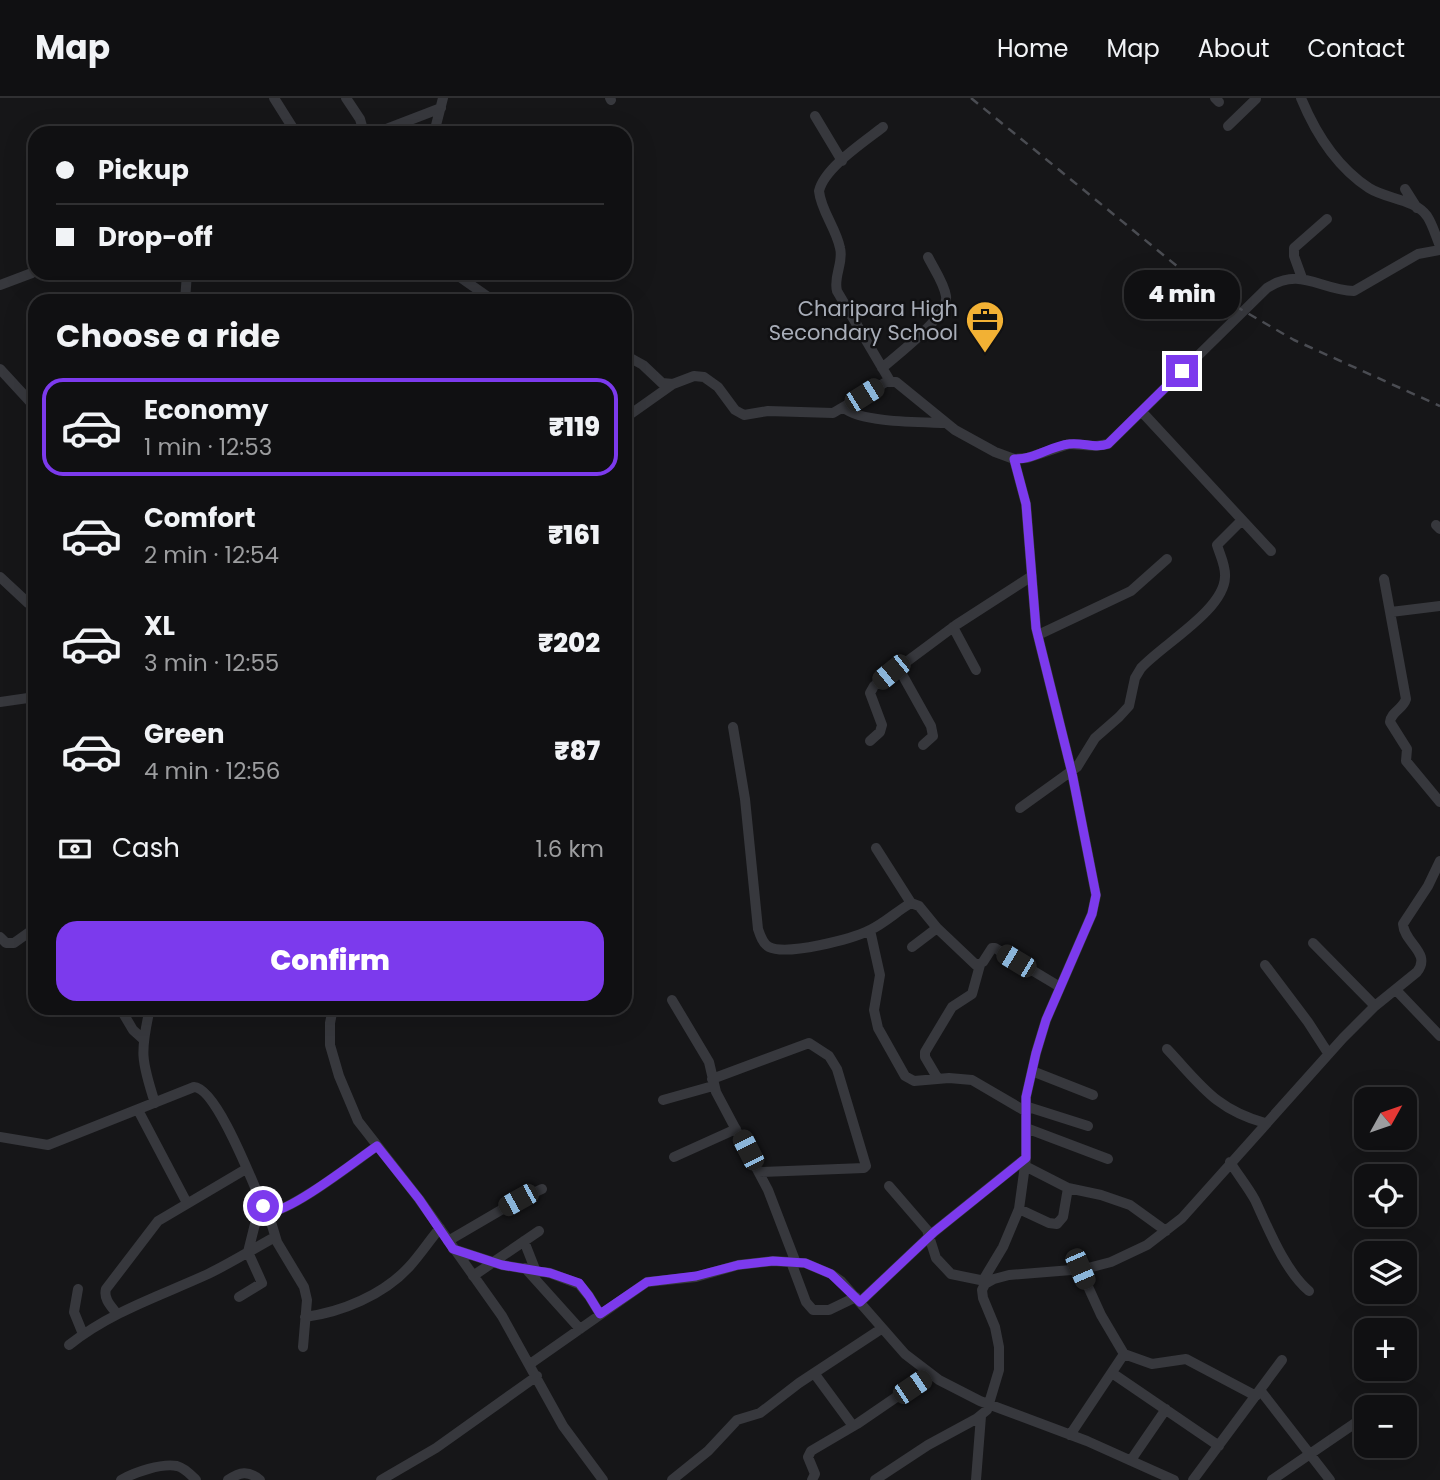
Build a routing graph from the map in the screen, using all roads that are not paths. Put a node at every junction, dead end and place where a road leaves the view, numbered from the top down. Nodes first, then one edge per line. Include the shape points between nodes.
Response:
1 (274, 98) edge
2 (346, 98) edge
3 (1256, 98) edge
4 (1301, 98) edge
5 (442, 103) edge
6 (815, 116) dead end
7 (292, 126) edge
8 (362, 126) edge
9 (391, 126) edge
10 (436, 126) edge
11 (1228, 126) dead end
12 (883, 127) dead end
13 (842, 161) junction
14 (1405, 189) dead end
15 (1417, 208) junction
16 (1327, 219) dead end
17 (1440, 248) edge
18 (928, 257) dead end
19 (28, 274) edge
20 (1302, 278) junction
21 (464, 280) edge
22 (0, 285) edge
23 (484, 294) edge
24 (632, 359) edge
25 (883, 368) junction
26 (0, 369) edge
27 (890, 381) junction
28 (673, 384) junction
29 (28, 399) edge
30 (844, 408) junction
31 (1142, 412) junction
32 (632, 413) edge
33 (946, 423) junction
34 (1014, 459) junction
35 (1242, 520) junction
36 (1271, 551) dead end
37 (1167, 559) dead end
38 (1032, 576) junction
39 (0, 577) edge
40 (1384, 579) dead end
41 (28, 603) edge
42 (1440, 606) edge
43 (1391, 612) junction
44 (953, 627) junction
45 (1038, 635) junction
46 (898, 667) junction
47 (976, 670) dead end
48 (28, 698) edge
49 (0, 702) edge
50 (733, 727) dead end
51 (870, 741) dead end
52 (923, 745) dead end
53 (1072, 773) junction
54 (1440, 802) edge
55 (1020, 808) dead end
56 (876, 848) dead end
57 (1440, 861) edge
58 (911, 903) junction
59 (937, 928) junction
60 (870, 930) junction
61 (28, 933) edge
62 (0, 937) edge
63 (1313, 943) dead end
64 (912, 947) dead end
65 (980, 965) junction
66 (1265, 965) dead end
67 (1060, 987) junction
68 (1396, 990) junction
69 (672, 1000) dead end
70 (1375, 1006) junction
71 (124, 1015) edge
72 (148, 1015) edge
73 (331, 1015) edge
74 (1440, 1036) edge
75 (143, 1039) junction
76 (1167, 1049) dead end
77 (1328, 1053) junction
78 (1032, 1071) junction
79 (938, 1079) junction
80 (713, 1083) junction
81 (1093, 1095) dead end
82 (663, 1100) dead end
83 (155, 1103) junction
84 (1026, 1108) junction
85 (138, 1110) junction
86 (1265, 1123) junction
87 (1088, 1126) dead end
88 (1026, 1128) junction
89 (736, 1129) junction
90 (0, 1137) edge
91 (377, 1146) junction
92 (674, 1157) dead end
93 (1108, 1159) dead end
94 (1026, 1162) junction
95 (1230, 1162) junction
96 (246, 1169) junction
97 (759, 1172) junction
98 (889, 1186) dead end
99 (1068, 1188) junction
100 (542, 1189) dead end
101 (187, 1203) junction
102 (1018, 1209) junction
103 (268, 1212) junction
104 (440, 1228) junction
105 (539, 1231) dead end
106 (1166, 1231) junction
107 (275, 1237) junction
108 (930, 1237) junction
109 (524, 1241) junction
110 (450, 1245) junction
111 (248, 1252) junction
112 (495, 1261) junction
113 (793, 1263) junction
114 (529, 1269) junction
115 (1080, 1269) junction
116 (473, 1276) junction
117 (985, 1282) junction
118 (78, 1289) dead end
119 (1309, 1291) dead end
120 (239, 1297) dead end
121 (858, 1300) junction
122 (117, 1314) junction
123 (600, 1314) junction
124 (305, 1317) junction
125 (580, 1329) junction
126 (881, 1329) junction
127 (83, 1334) junction
128 (69, 1345) dead end
129 (303, 1347) dead end
130 (1124, 1354) junction
131 (1282, 1360) dead end
132 (530, 1364) junction
133 (814, 1373) junction
134 (1112, 1373) junction
135 (930, 1374) junction
136 (537, 1377) junction
137 (1258, 1393) junction
138 (990, 1404) junction
139 (1166, 1409) junction
140 (981, 1416) junction
141 (1354, 1424) edge
142 (853, 1426) junction
143 (1070, 1435) junction
144 (1219, 1446) junction
145 (1309, 1453) junction
146 (1131, 1460) junction
147 (121, 1480) edge
148 (197, 1480) edge
149 (229, 1480) edge
150 (260, 1480) edge
151 (381, 1480) edge
152 (603, 1480) edge
153 (672, 1480) edge
154 (813, 1480) edge
155 (875, 1480) edge
156 (976, 1480) edge
157 (1174, 1480) edge
158 (1193, 1480) edge
159 (1272, 1480) edge
160 (1330, 1480) edge

1 - 7 street
2 - 8 street
3 - 11 street
4 - 15 street via 1324,142 1360,181
5 - 9 street
5 - 10 street
6 - 13 street
12 - 13 street
13 - 25 street via 819,191 842,256 835,285
14 - 15 street
15 - 17 street via 1426,215
16 - 20 street via 1294,248
17 - 20 street via 1418,254 1354,291
18 - 25 street via 946,297 944,309
19 - 22 street
20 - 31 street via 1266,288
21 - 23 street
24 - 28 street via 662,383
25 - 27 street
26 - 29 street
27 - 30 street
27 - 33 street
28 - 30 street via 704,377 744,415 768,411 827,414
28 - 32 street
30 - 33 street via 892,421
31 - 34 street via 1108,444 1069,444
31 - 35 street
33 - 34 street
34 - 38 street via 1026,504
35 - 36 street
35 - 53 street via 1217,545 1225,576 1220,595 1141,668 1129,706 1095,738
37 - 45 street via 1131,591
38 - 44 street
38 - 45 street
39 - 41 street
40 - 43 street
42 - 43 street
43 - 54 street via 1406,699 1390,722 1407,749 1406,761
44 - 46 street
44 - 47 street
45 - 53 street
46 - 51 street via 870,693 882,725
46 - 52 street via 931,726 933,736
48 - 49 street
50 - 60 street via 763,941 780,949 817,946
53 - 55 street
53 - 67 street via 1096,895
56 - 58 street
57 - 68 street via 1403,924 1423,962
58 - 59 street
58 - 60 street
59 - 64 street
59 - 65 street
60 - 79 street via 880,975 874,1010 878,1028 905,1076 914,1081
61 - 62 street via 14,943
63 - 70 street
65 - 67 street via 995,948
65 - 79 street via 971,994 952,1007 925,1052
66 - 77 street
67 - 78 street
68 - 70 street
68 - 74 street
69 - 80 street via 706,1057
70 - 77 street
71 - 75 street
72 - 75 street
73 - 91 street via 330,1045 339,1076 358,1121
75 - 83 street via 142,1054
76 - 86 street via 1230,1111
77 - 86 street
78 - 81 street
78 - 84 street
79 - 84 street via 972,1080
80 - 82 street
80 - 89 street
80 - 97 street via 809,1043 829,1056 837,1069 866,1166
83 - 85 street
83 - 96 street via 200,1087 228,1127
84 - 87 street
84 - 88 street
85 - 90 street via 48,1145
85 - 101 street
86 - 95 street
88 - 93 street
88 - 94 street
89 - 92 street
89 - 97 street
91 - 103 street via 291,1205
91 - 104 street
94 - 99 street
94 - 102 street
94 - 108 street
95 - 106 street
95 - 119 street via 1299,1282
96 - 101 street
96 - 103 street
97 - 113 street
98 - 108 street
99 - 102 street via 1063,1217 1057,1224
99 - 106 street via 1130,1205
100 - 110 street
101 - 122 street via 158,1221 106,1289 107,1300
102 - 117 street
103 - 107 street
103 - 111 street via 255,1224
104 - 110 street
104 - 124 street via 410,1266 385,1288 332,1313
105 - 109 street
106 - 115 street via 1131,1254
107 - 111 street
107 - 124 street via 304,1287
108 - 117 street via 936,1258 951,1275
108 - 121 street
109 - 112 street
109 - 114 street
110 - 112 street
110 - 116 street
111 - 120 street via 262,1283
111 - 122 street
112 - 114 street
112 - 116 street
113 - 121 street via 831,1274
113 - 121 street via 813,1310
113 - 123 street via 738,1265 647,1282
114 - 123 street via 579,1283
114 - 125 street
115 - 117 street via 1009,1275
115 - 130 street
116 - 132 street
117 - 138 street via 983,1298 999,1347 999,1370
118 - 127 street via 74,1312
121 - 126 street
122 - 127 street
123 - 125 street
124 - 129 street
125 - 132 street
126 - 133 street
126 - 135 street
127 - 128 street
130 - 134 street
130 - 137 street via 1152,1364 1186,1359
131 - 137 street
132 - 136 street
133 - 142 street
133 - 153 street via 760,1413 737,1420
134 - 139 street
134 - 143 street
135 - 138 street
135 - 142 street
136 - 151 street via 436,1448
136 - 152 street via 563,1426
137 - 144 street
137 - 145 street
138 - 140 street
138 - 143 street
139 - 144 street
139 - 146 street
140 - 155 street
140 - 156 street
141 - 145 street
142 - 154 street via 808,1453
143 - 146 street
144 - 158 street
145 - 159 street
145 - 160 street
146 - 157 street
147 - 148 street via 175,1465
149 - 150 street via 246,1472

